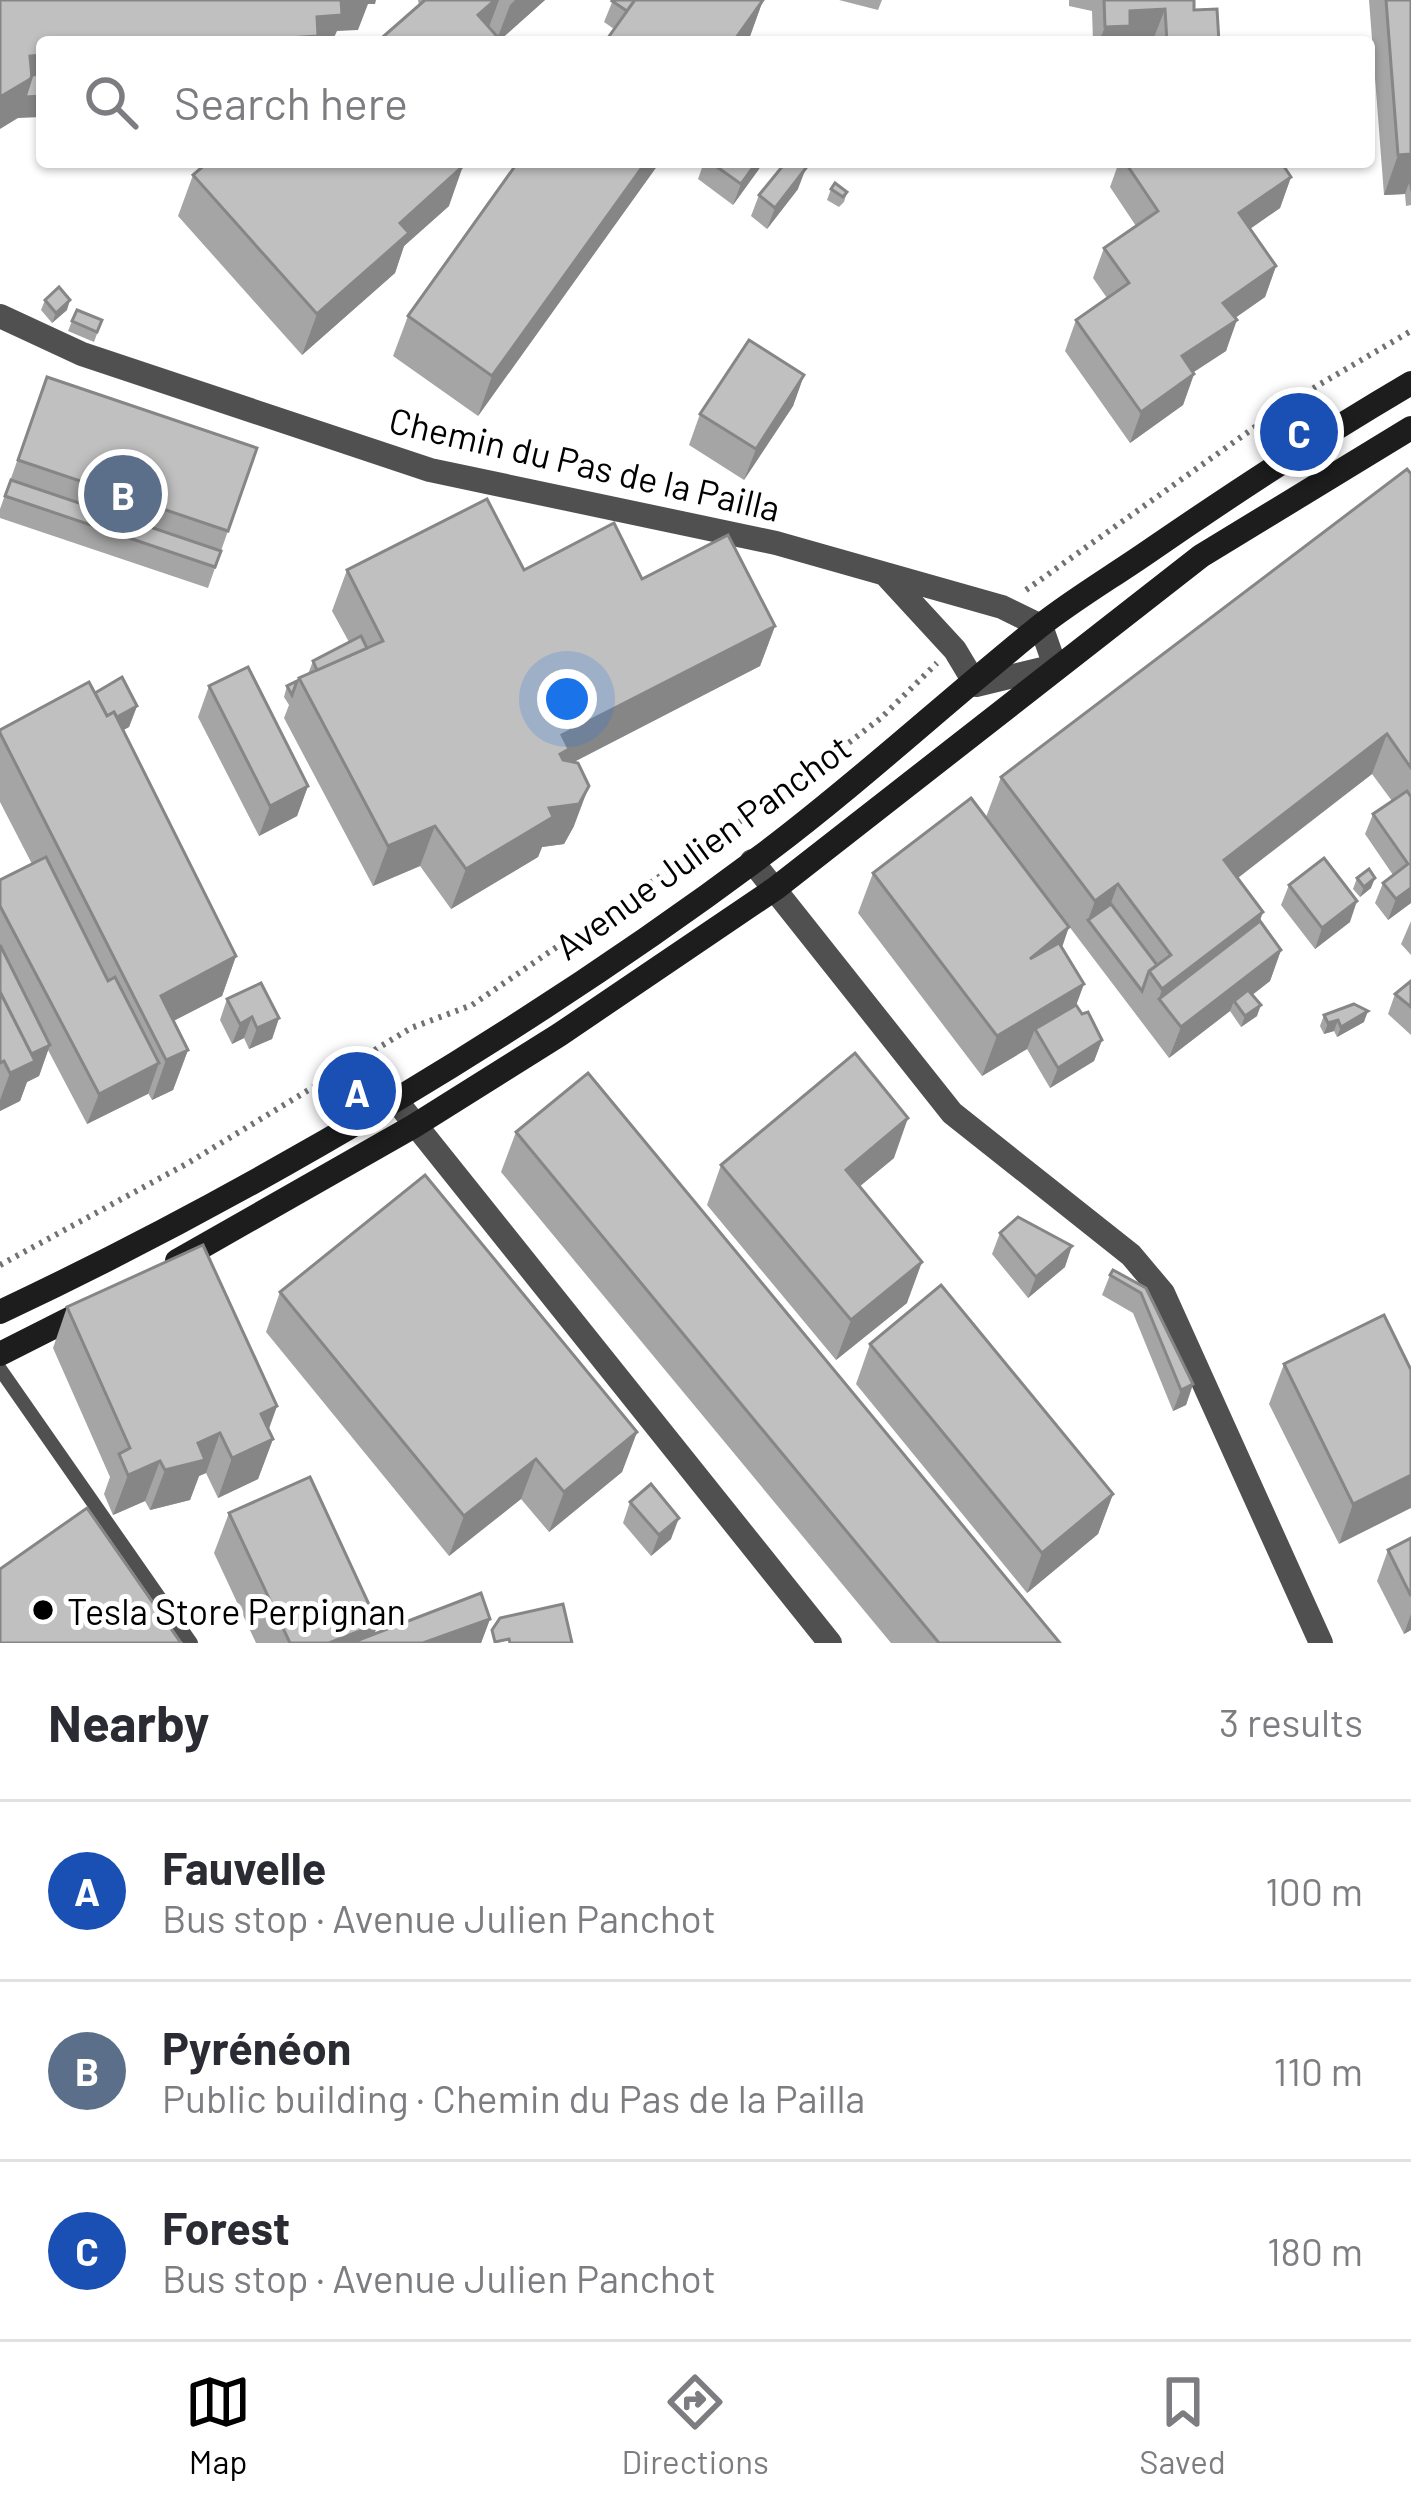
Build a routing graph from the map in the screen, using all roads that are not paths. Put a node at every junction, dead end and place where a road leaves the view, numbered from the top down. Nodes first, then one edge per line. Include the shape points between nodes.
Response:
1 (0, 316) edge
2 (1411, 383) edge
3 (1411, 428) edge
4 (885, 574) junction
5 (1041, 626) junction
6 (1055, 666) junction
7 (976, 685) junction
8 (752, 861) junction
9 (776, 888) junction
10 (394, 1099) junction
11 (414, 1126) junction
12 (161, 1270) edge
13 (122, 1292) edge
14 (0, 1312) edge
15 (0, 1354) edge
16 (0, 1369) edge
17 (97, 1509) junction
18 (83, 1520) edge
19 (191, 1643) edge
20 (830, 1643) edge
21 (1321, 1643) edge

1 - 4 street, Chemin du Pas de la Pailla via 82,354 430,470
2 - 5 main road, Avenue Julien Panchot via 1294,451
3 - 6 main road, Avenue Julien Panchot via 1201,556
4 - 5 street, Chemin du Pas de la Pailla
4 - 7 street
5 - 6 street
5 - 7 main road, Avenue Julien Panchot
6 - 7 street
6 - 9 main road, Avenue Julien Panchot
7 - 8 main road, Avenue Julien Panchot
8 - 9 street
8 - 10 main road, Avenue Julien Panchot
9 - 11 main road, Avenue Julien Panchot
9 - 21 street via 952,1113 1131,1255 1163,1293
10 - 11 street
10 - 14 main road, Avenue Julien Panchot
11 - 12 main road, Avenue Julien Panchot
11 - 20 street
13 - 15 main road
16 - 17 lane
17 - 18 lane
17 - 19 lane

